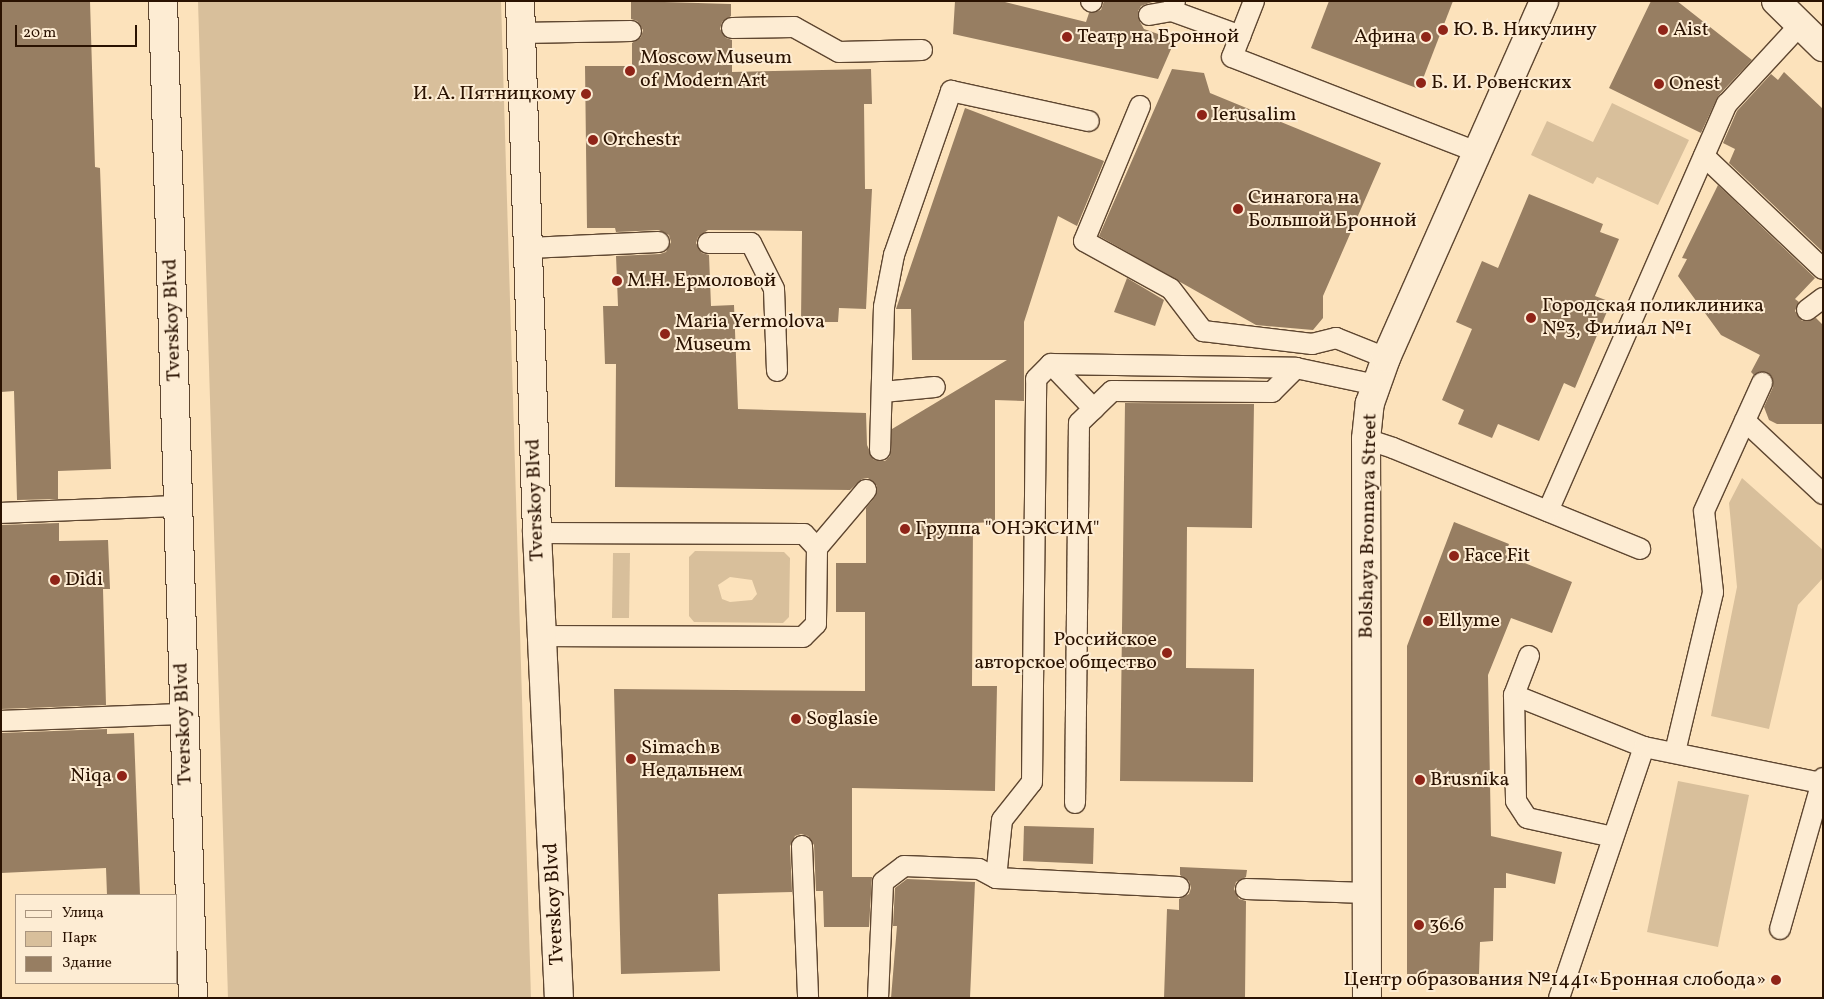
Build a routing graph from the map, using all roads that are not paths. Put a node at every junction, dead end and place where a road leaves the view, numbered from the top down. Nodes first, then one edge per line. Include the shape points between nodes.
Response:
1 (163, 1) edge
2 (520, 1) edge
3 (1254, 1) edge
4 (1544, 1) edge
5 (1776, 1) edge
6 (1174, 6) edge
7 (1149, 15) dead end
8 (1800, 24) junction
9 (732, 28) dead end
10 (631, 30) dead end
11 (522, 33) junction
12 (1241, 36) junction
13 (1823, 47) edge
14 (922, 50) dead end
15 (1140, 106) dead end
16 (1089, 121) dead end
17 (1477, 152) junction
18 (1704, 156) junction
19 (659, 242) dead end
20 (708, 243) dead end
21 (528, 248) junction
22 (1823, 269) edge
23 (1386, 358) junction
24 (1051, 364) junction
25 (1296, 368) junction
26 (777, 371) dead end
27 (1762, 383) dead end
28 (1376, 385) junction
29 (935, 387) dead end
30 (883, 392) junction
31 (1094, 409) junction
32 (1745, 420) junction
33 (1366, 439) junction
34 (880, 450) dead end
35 (866, 490) dead end
36 (1823, 494) edge
37 (179, 506) junction
38 (1548, 511) junction
39 (1, 513) edge
40 (537, 533) junction
41 (817, 548) junction
42 (1640, 549) dead end
43 (541, 636) junction
44 (1529, 656) dead end
45 (1514, 695) junction
46 (184, 714) junction
47 (1, 721) edge
48 (1644, 747) junction
49 (1675, 752) junction
50 (1822, 780) edge
51 (1075, 803) dead end
52 (1613, 838) junction
53 (802, 846) dead end
54 (996, 878) junction
55 (1180, 886) dead end
56 (1246, 889) dead end
57 (1367, 893) junction
58 (1780, 929) dead end
59 (193, 998) edge
60 (559, 998) edge
61 (808, 998) edge
62 (878, 998) edge
63 (1368, 998) edge
64 (1559, 998) edge

1 - 37 main road, Tverskoy Blvd
2 - 11 main road, Tverskoy Blvd
3 - 12 lane
4 - 17 main road, Bolshaya Bronnaya Street
5 - 8 main road
6 - 7 lane
6 - 12 lane
8 - 13 main road
8 - 18 lane via 1727,104
9 - 14 lane via 794,27 839,52
10 - 11 lane
11 - 21 main road, Tverskoy Blvd
12 - 17 lane via 1232,57
15 - 23 lane via 1084,242 1171,289 1203,331 1312,344 1336,338
16 - 30 lane via 951,91 894,255 884,307
17 - 23 main road, Bolshaya Bronnaya Street
18 - 22 lane
18 - 38 lane
19 - 21 lane
20 - 26 lane via 751,243 774,289
21 - 40 main road, Tverskoy Blvd
23 - 28 main road, Bolshaya Bronnaya Street
24 - 25 lane
24 - 31 lane
24 - 54 lane via 1030,379 1032,782 1002,820
25 - 28 lane
25 - 31 lane via 1272,392 1112,391
27 - 32 lane
28 - 33 main road, Bolshaya Bronnaya Street
29 - 30 lane
30 - 34 lane
31 - 51 lane via 1079,423
32 - 36 lane
32 - 49 lane via 1704,511 1713,592
33 - 38 lane
33 - 57 main road, Bolshaya Bronnaya Street
35 - 41 lane
37 - 39 lane
37 - 46 main road, Tverskoy Blvd
38 - 42 lane
40 - 41 lane via 804,534
40 - 43 main road, Tverskoy Blvd
41 - 43 lane via 816,624 803,637
43 - 60 main road, Tverskoy Blvd
44 - 45 lane
45 - 48 lane
45 - 52 lane via 1516,801 1527,818
46 - 47 lane
46 - 59 main road, Tverskoy Blvd
48 - 49 lane
48 - 52 lane
49 - 50 lane
50 - 58 lane
52 - 64 lane
53 - 61 lane
54 - 55 lane
54 - 62 lane via 979,869 904,866 884,882
56 - 57 lane
57 - 63 main road, Bolshaya Bronnaya Street

